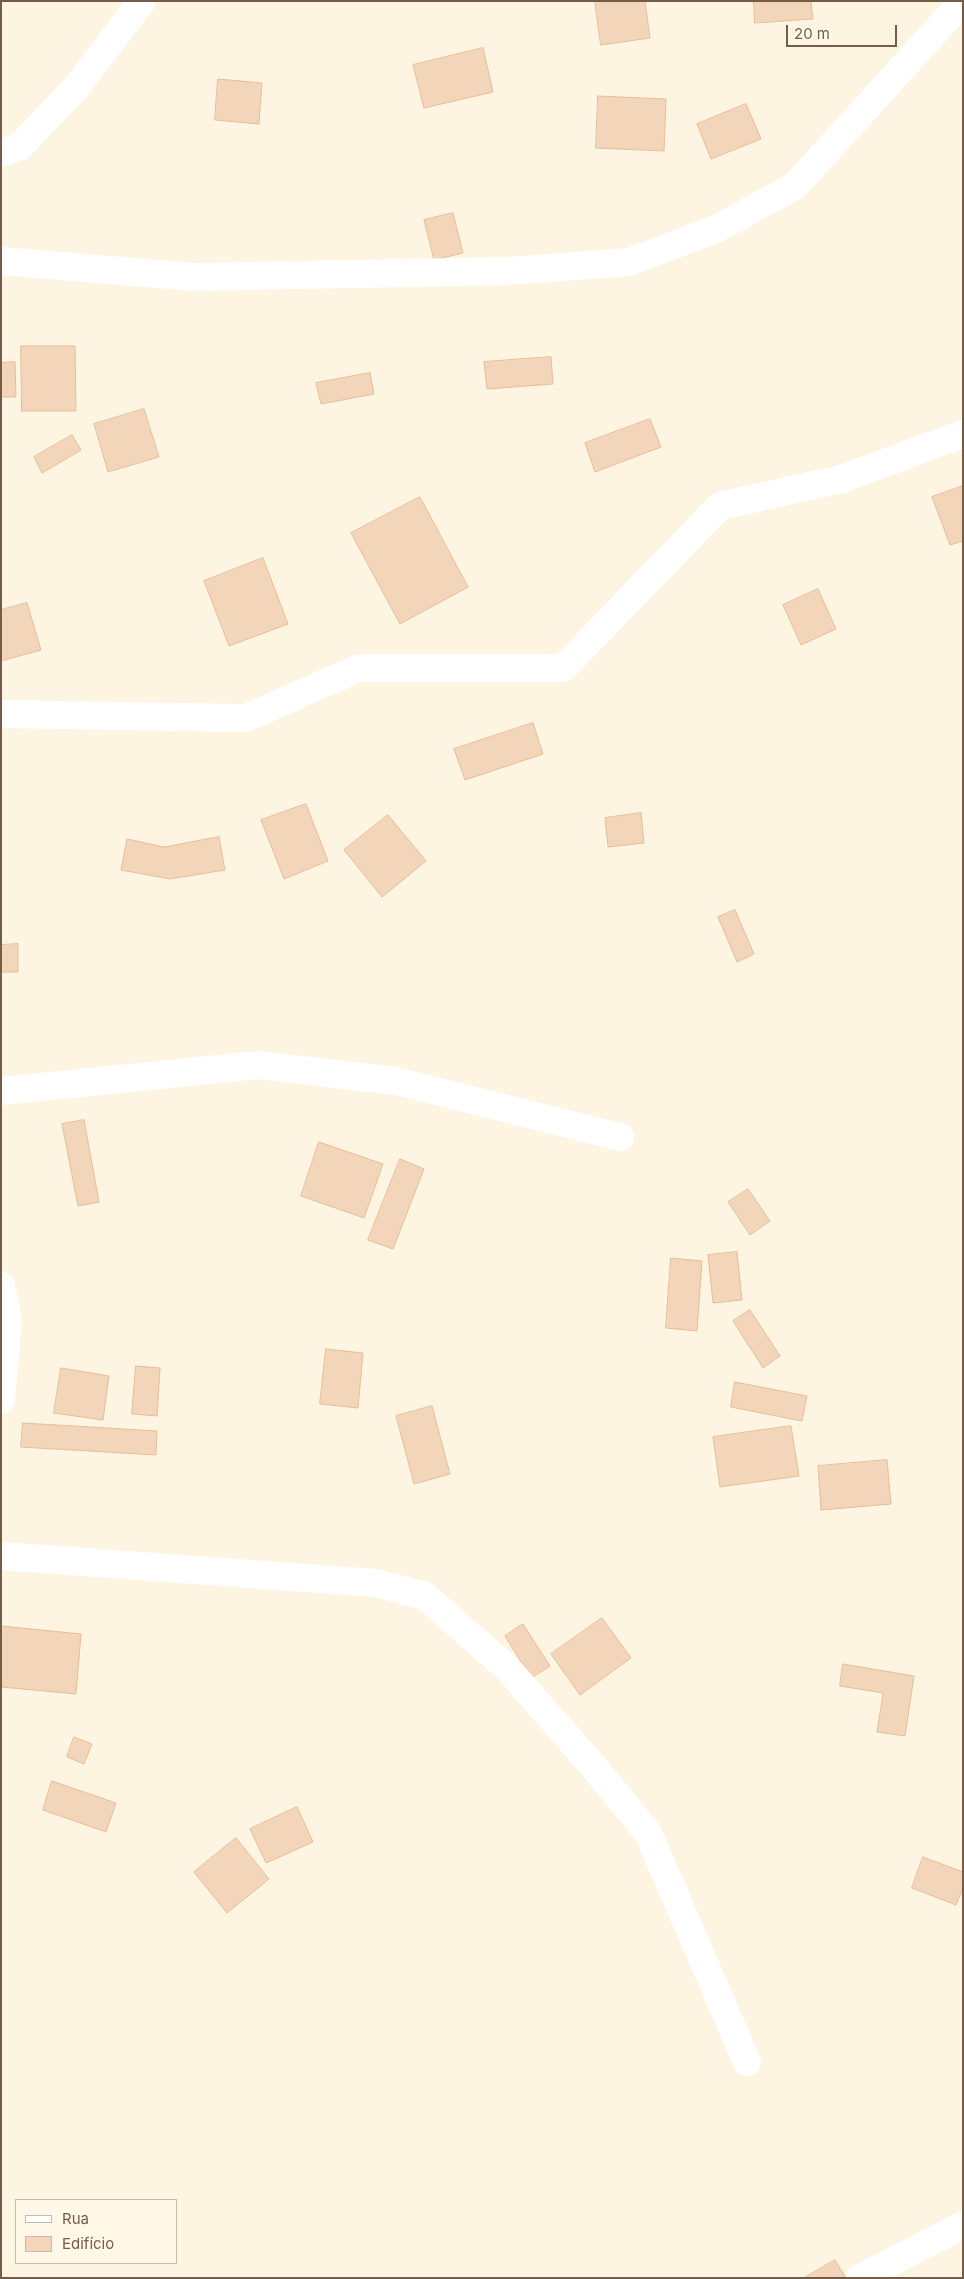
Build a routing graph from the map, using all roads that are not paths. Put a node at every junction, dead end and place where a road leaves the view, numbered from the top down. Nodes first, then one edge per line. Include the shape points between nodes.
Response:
1 (142, 1) edge
2 (963, 1) edge
3 (1, 153) edge
4 (1, 261) edge
5 (963, 434) edge
6 (1, 714) edge
7 (1, 1091) edge
8 (620, 1138) dead end
9 (1, 1286) edge
10 (1, 1400) edge
11 (1, 1556) edge
12 (747, 2062) dead end
13 (963, 2225) edge
14 (860, 2278) edge

1 - 3 street via 75,89 18,147
2 - 4 street via 795,186 716,229 629,262 509,271 194,277
5 - 6 street via 841,478 720,506 563,668 359,668 246,718
7 - 8 street via 258,1065 396,1081
9 - 10 street via 8,1322
11 - 12 street via 376,1583 424,1596 506,1668 648,1832
13 - 14 street

